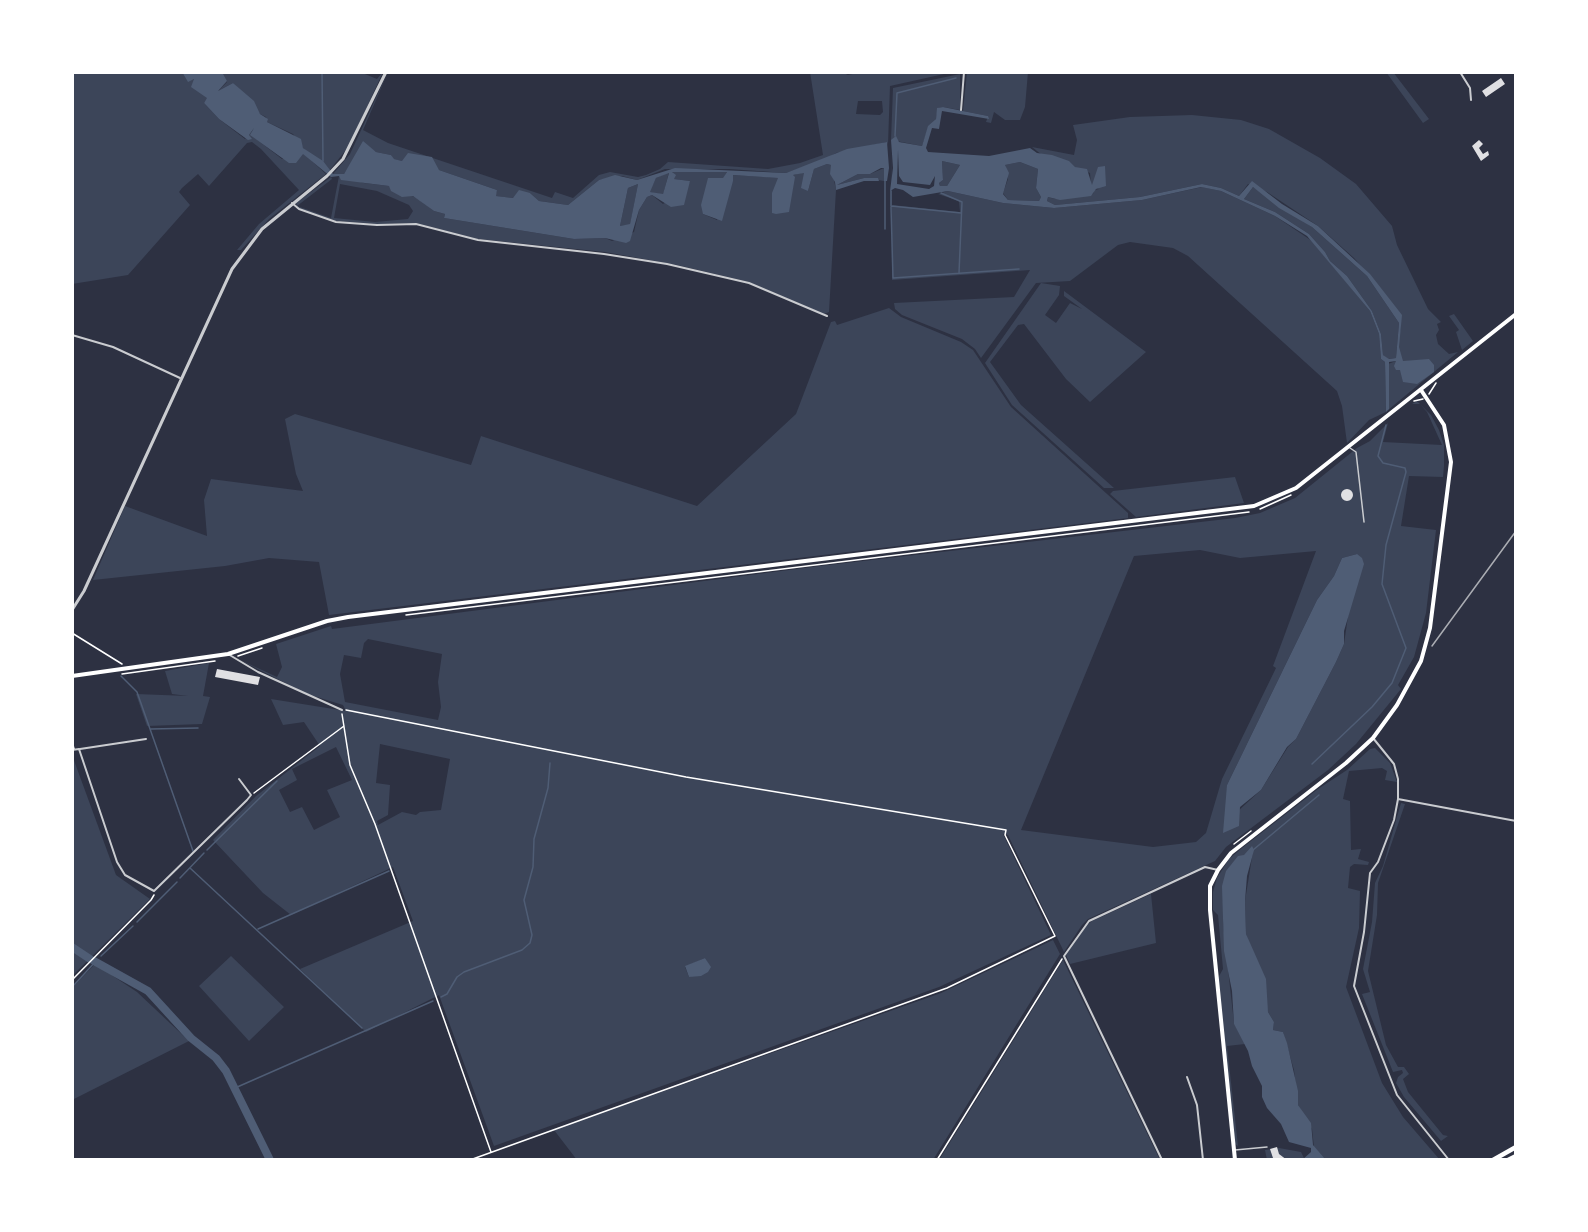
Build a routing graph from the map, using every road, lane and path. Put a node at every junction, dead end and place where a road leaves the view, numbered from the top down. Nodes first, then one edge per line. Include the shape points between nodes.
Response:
1 (386, 72) edge
2 (964, 72) edge
3 (1460, 72) edge
4 (1471, 100) dead end
5 (961, 110) dead end
6 (292, 203) junction
7 (1516, 314) edge
8 (827, 316) dead end
9 (72, 335) edge
10 (180, 378) junction
11 (1421, 390) junction
12 (1349, 446) junction
13 (1298, 492) dead end
14 (1364, 522) dead end
15 (72, 610) edge
16 (406, 615) dead end
17 (72, 633) edge
18 (266, 646) dead end
19 (230, 656) junction
20 (220, 660) dead end
21 (130, 668) junction
22 (117, 674) dead end
23 (72, 676) edge
24 (342, 710) junction
25 (344, 726) junction
26 (1372, 738) junction
27 (146, 739) dead end
28 (72, 743) edge
29 (73, 750) edge
30 (79, 750) junction
31 (239, 778) dead end
32 (251, 795) junction
33 (1398, 799) junction
34 (1516, 821) edge
35 (1218, 870) junction
36 (154, 891) junction
37 (1064, 956) junction
38 (72, 980) edge
39 (1187, 1077) dead end
40 (1267, 1147) dead end
41 (1516, 1147) edge
42 (1234, 1150) junction
43 (491, 1152) junction
44 (1516, 1156) edge
45 (470, 1160) edge
46 (937, 1160) edge
47 (1162, 1160) edge
48 (1203, 1160) edge
49 (1235, 1160) edge
50 (1449, 1160) edge
51 (1493, 1160) edge
52 (1508, 1160) edge

1 - 6 street via 352,145 337,167
2 - 5 street
3 - 4 street via 1470,88
6 - 8 street via 336,222 416,224 478,240 667,264 749,283
6 - 10 street via 257,235 235,263
7 - 11 main road
9 - 10 street via 113,347
10 - 15 street
11 - 12 main road
11 - 26 main road via 1444,425 1451,462 1430,628 1413,678
12 - 14 lane via 1356,452
12 - 19 main road via 1296,488 1254,506 348,617
13 - 16 path via 1242,513
17 - 21 path
18 - 19 path
19 - 21 main road
19 - 24 street
20 - 22 path
21 - 23 main road
24 - 25 path
24 - 43 path via 686,777 1006,830 1005,835 1055,936 947,988
25 - 32 path
25 - 43 path via 350,765 375,824
26 - 33 street via 1394,764
26 - 35 main road via 1346,763 1239,846
27 - 30 street
28 - 29 street
29 - 30 street
30 - 36 street via 117,862 125,875
31 - 32 street
32 - 36 street
33 - 34 street
33 - 50 street via 1378,862 1370,873 1354,986 1397,1095
35 - 37 street via 1205,867 1089,921
35 - 42 main road via 1210,886 1210,910
36 - 38 path via 151,900
37 - 46 path
37 - 47 street
39 - 48 street via 1197,1105
40 - 42 lane
41 - 51 highway
42 - 49 main road
43 - 45 path
44 - 52 highway

